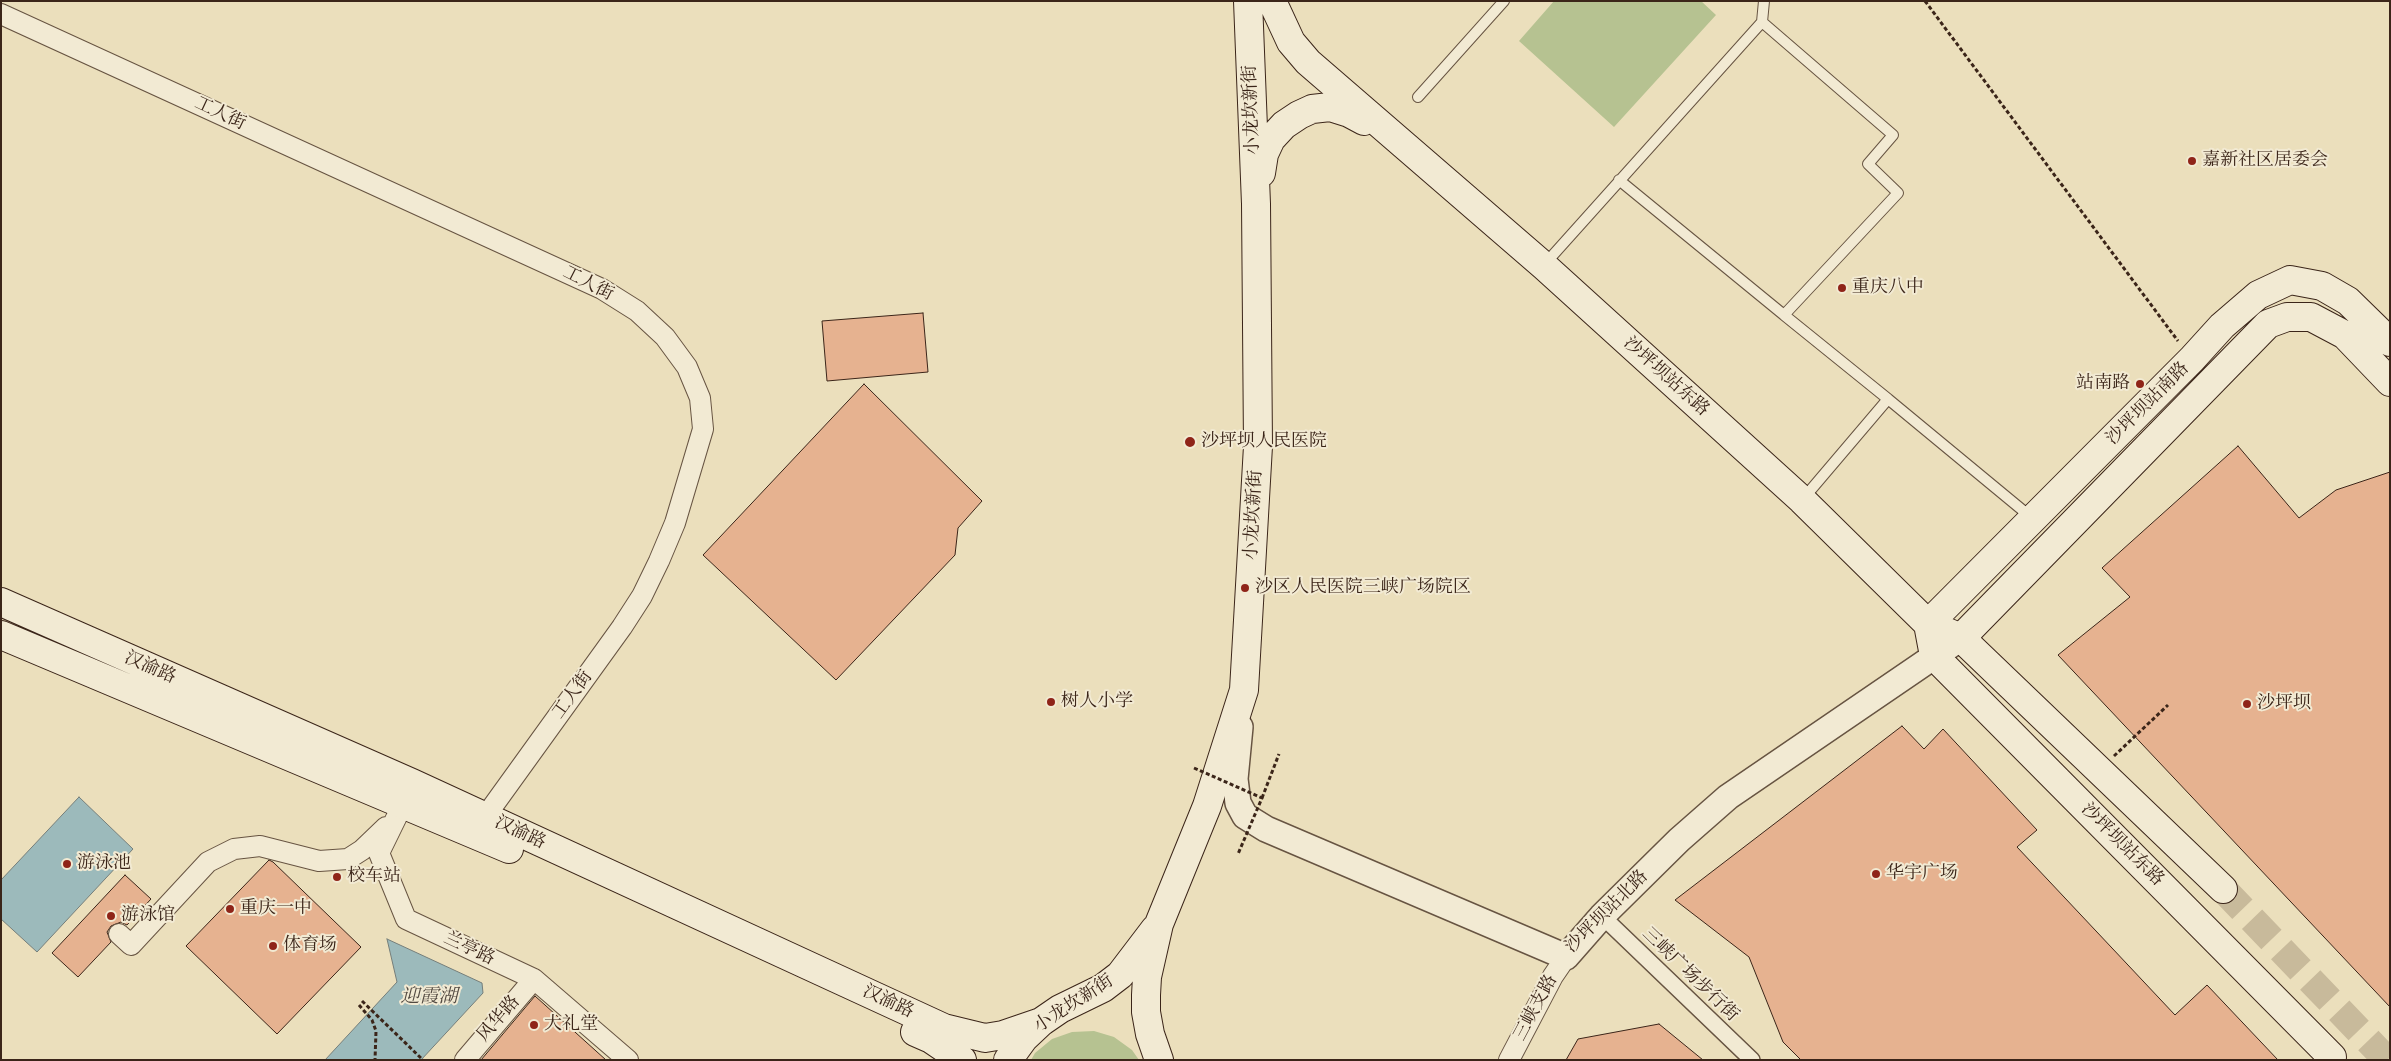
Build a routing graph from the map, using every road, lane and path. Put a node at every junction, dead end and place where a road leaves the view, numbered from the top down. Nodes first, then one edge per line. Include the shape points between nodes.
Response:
1 (1248, 1) edge
2 (1272, 1) edge
3 (1504, 1) edge
4 (1764, 1) edge
5 (1925, 1) edge
6 (1, 14) edge
7 (1762, 22) junction
8 (1418, 97) dead end
9 (1396, 139) junction
10 (1619, 180) junction
11 (1256, 204) junction
12 (1544, 266) junction
13 (1784, 316) junction
14 (2390, 342) edge
15 (2192, 359) junction
16 (2390, 382) edge
17 (1888, 399) junction
18 (1802, 500) junction
19 (2034, 520) junction
20 (1, 602) edge
21 (1928, 624) junction
22 (1, 635) edge
23 (1961, 638) junction
24 (1, 654) edge
25 (1934, 656) junction
26 (63, 661) junction
27 (1244, 690) junction
28 (2168, 705) dead end
29 (1279, 754) dead end
30 (1194, 768) dead end
31 (2099, 771) junction
32 (1262, 798) junction
33 (399, 811) junction
34 (485, 817) junction
35 (1238, 854) dead end
36 (2223, 890) tunnel mouth
37 (1602, 916) junction
38 (1159, 924) junction
39 (119, 934) dead end
40 (1566, 957) junction
41 (534, 979) junction
42 (362, 1001) dead end
43 (359, 1005) dead end
44 (1041, 1022) junction
45 (2332, 1058) dead end
46 (375, 1060) edge
47 (423, 1060) edge
48 (465, 1060) edge
49 (628, 1060) edge
50 (962, 1060) edge
51 (1008, 1060) edge
52 (1159, 1060) edge
53 (1509, 1060) edge
54 (1752, 1060) edge

1 - 11 main road, 小龙坎新街
2 - 9 main road via 1291,42 1308,62
3 - 8 lane
4 - 7 lane
5 - 15 path
6 - 34 street, 工人街 via 602,289 637,311 665,337 687,367 700,398 703,429 675,523 659,561 622,627
7 - 10 lane
7 - 13 lane via 1892,135 1868,164 1898,193
9 - 11 main road via 1349,113 1330,107 1312,109 1299,115 1271,139 1264,154
9 - 12 main road, 沙坪坝站东路
10 - 12 lane
10 - 13 lane
11 - 27 main road, 小龙坎新街 via 1258,446
12 - 18 main road, 沙坪坝站东路
13 - 17 lane
14 - 15 main road, 沙坪坝站南路 via 2348,301 2322,286 2290,280 2258,295 2222,326
15 - 19 main road, 沙坪坝站南路
16 - 23 main road, 沙坪坝站南路 via 2345,335 2311,317 2287,317 2268,324
17 - 18 lane
17 - 19 lane
18 - 21 main road, 沙坪坝站东路
19 - 21 main road, 沙坪坝站南路
20 - 34 main road, 汉渝路
21 - 23 main road, 沙坪坝站东路
21 - 25 main road
22 - 26 main road, 汉渝路
23 - 25 street, 沙坪坝站北路
23 - 31 main road, 沙坪坝站东路
24 - 26 main road
25 - 37 street, 沙坪坝站北路 via 1728,797
25 - 45 main road, 沙坪坝站东路
26 - 33 main road, 汉渝路
27 - 38 main road, 小龙坎新街 via 1207,806
27 - 40 street, 沙坪坝站北路 via 1235,779 1238,803 1245,816 1266,830
28 - 31 path
29 - 32 path
30 - 32 path, bridge
31 - 36 main road, 沙坪坝站东路
32 - 35 path, bridge
33 - 39 street via 362,850 348,859 319,861 260,846 234,849 208,862 131,945
33 - 41 street, 兰亭路 via 379,853 406,920
33 - 50 main road, 汉渝路 via 480,835 931,1039
34 - 44 main road, 汉渝路 via 944,1028 985,1038
37 - 40 street, 沙坪坝站北路
37 - 54 street, 三峡广场步行街
38 - 44 main road, 小龙坎新街 via 1120,974 1104,988
38 - 52 main road, 小龙坎新街 via 1146,994 1147,1020
40 - 53 street, 三峡支路 via 1552,976
41 - 48 street, 风华路
41 - 49 street, 兰亭路
42 - 47 path
43 - 46 path via 372,1020 376,1031
44 - 51 main road, 小龙坎新街

